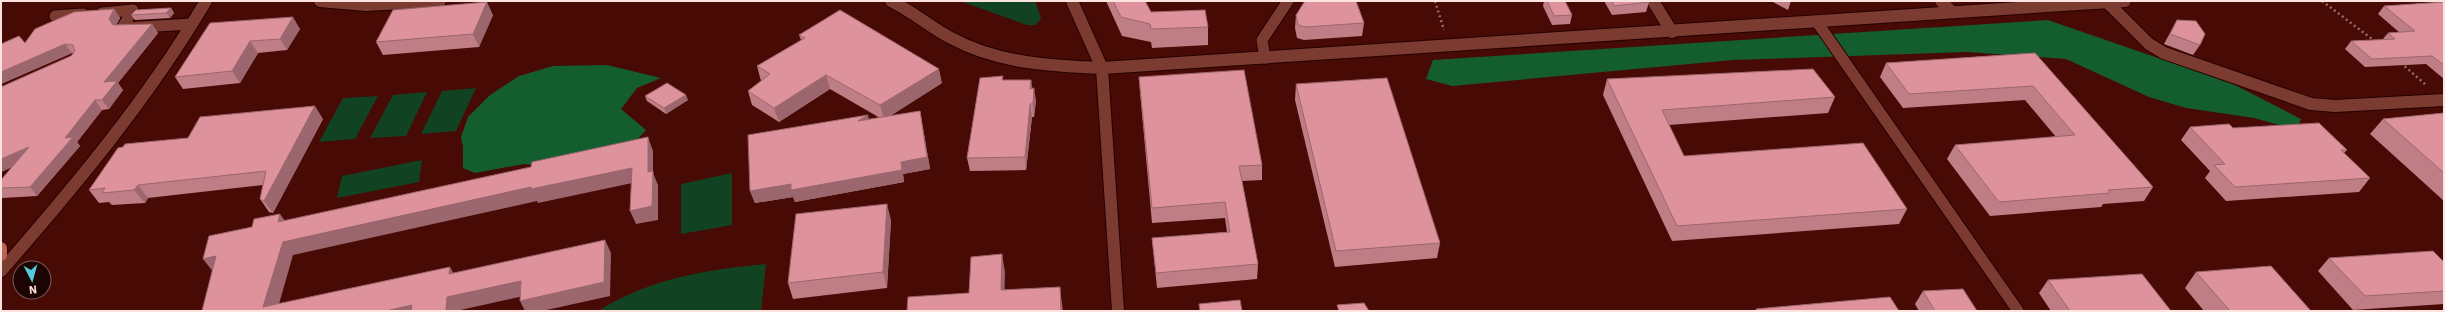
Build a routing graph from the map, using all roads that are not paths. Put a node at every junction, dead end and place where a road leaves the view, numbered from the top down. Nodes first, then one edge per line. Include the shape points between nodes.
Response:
1 (206, 1) edge
2 (320, 1) edge
3 (437, 1) edge
4 (440, 1) edge
5 (891, 1) edge
6 (1072, 1) edge
7 (1288, 1) edge
8 (1653, 1) edge
9 (1941, 1) edge
10 (2125, 1) edge
11 (2107, 2) junction
12 (1952, 12) junction
13 (55, 16) dead end
14 (1818, 22) junction
15 (192, 24) junction
16 (1672, 32) junction
17 (1265, 58) junction
18 (1102, 68) junction
19 (2443, 100) edge
20 (1, 248) edge
21 (1, 255) edge
22 (1, 271) edge
23 (1118, 311) edge
24 (2018, 311) edge

1 - 15 street
2 - 3 street via 366,5
3 - 4 street
5 - 18 street via 951,38 977,49 1016,60 1056,66
6 - 18 street
7 - 17 lane via 1262,40
8 - 16 street
9 - 12 street
10 - 11 street
11 - 12 street
11 - 19 street via 2149,44 2164,53 2311,104 2335,106
12 - 14 street
13 - 15 lane via 133,10 122,28
14 - 16 street
14 - 24 lane
15 - 22 street via 151,87
16 - 17 street
17 - 18 street
18 - 23 street
20 - 21 main road

